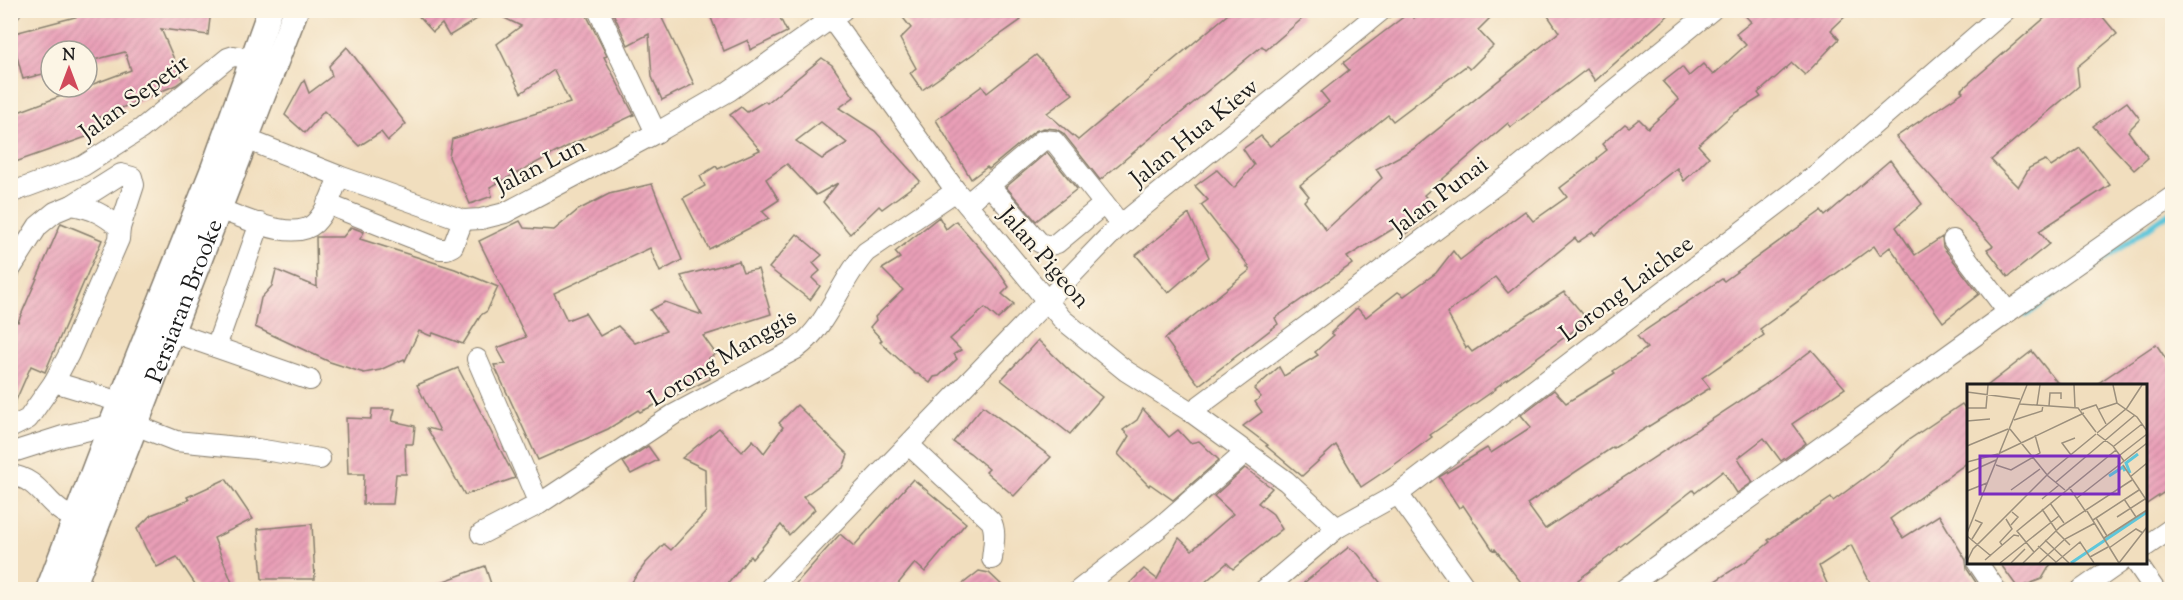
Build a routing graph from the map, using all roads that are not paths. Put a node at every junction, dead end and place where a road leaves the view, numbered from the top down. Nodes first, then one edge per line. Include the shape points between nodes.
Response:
1 (270, 10) edge
2 (296, 10) edge
3 (598, 10) edge
4 (1382, 10) edge
5 (1712, 10) edge
6 (2006, 10) edge
7 (833, 13) edge
8 (252, 59) junction
9 (656, 133) junction
10 (246, 139) junction
11 (339, 176) junction
12 (989, 185) junction
13 (10, 193) edge
14 (2172, 197) edge
15 (962, 198) junction
16 (327, 204) junction
17 (1104, 204) junction
18 (72, 205) junction
19 (221, 210) junction
20 (463, 220) junction
21 (260, 223) junction
22 (1121, 225) junction
23 (120, 228) junction
24 (1953, 240) dead end
25 (10, 270) edge
26 (1047, 302) junction
27 (2008, 312) junction
28 (172, 332) junction
29 (216, 347) junction
30 (477, 359) dead end
31 (310, 380) dead end
32 (54, 382) junction
33 (120, 402) junction
34 (1191, 412) junction
35 (28, 418) junction
36 (111, 425) junction
37 (135, 425) junction
38 (10, 428) edge
39 (32, 446) junction
40 (909, 446) junction
41 (1246, 452) junction
42 (10, 453) edge
43 (320, 459) dead end
44 (10, 475) edge
45 (30, 480) junction
46 (1398, 494) junction
47 (539, 504) junction
48 (103, 510) junction
49 (76, 517) junction
50 (1337, 528) junction
51 (2172, 528) edge
52 (482, 534) dead end
53 (2147, 545) edge
54 (992, 559) dead end
55 (1978, 564) edge
56 (2118, 564) edge
57 (2137, 564) edge
58 (48, 590) edge
59 (72, 590) edge
60 (768, 590) edge
61 (1079, 590) edge
62 (1264, 590) edge
63 (1467, 590) edge
64 (1623, 590) edge
65 (1996, 590) edge
66 (2081, 590) edge
67 (2155, 590) edge

1 - 8 main road, Persiaran Brooke
2 - 10 main road, Persiaran Brooke
3 - 9 street
4 - 22 street, Jalan Hua Kiew
5 - 34 street, Jalan Punai via 1512,173
6 - 46 street, Lorong Laichee via 1817,174
7 - 9 street, Jalan Lun via 805,39 729,91
7 - 15 street, Jalan Pigeon
8 - 13 street, Jalan Sepetir via 228,58 141,129 83,165
8 - 33 main road, Persiaran Brooke via 213,169
9 - 20 street, Jalan Lun via 505,213
10 - 11 street, Jalan Lun
10 - 19 main road, Persiaran Brooke
11 - 16 street
11 - 20 street, Jalan Lun
12 - 15 street, Lorong Manggis
12 - 17 street via 1039,242 1050,246
12 - 17 street, Lorong Manggis via 1043,140 1054,141
14 - 27 street
15 - 26 street, Jalan Pigeon
15 - 47 street, Lorong Manggis via 866,252 854,265 817,329 796,349 673,414
16 - 20 street via 440,249 453,246
16 - 21 street via 307,229 294,232
17 - 22 street, Lorong Manggis
18 - 23 street via 89,207
18 - 23 street via 126,174 132,177 134,185
18 - 25 street via 38,226
19 - 21 street
19 - 28 main road, Persiaran Brooke
21 - 29 street
22 - 26 street, Jalan Hua Kiew
23 - 32 street via 119,239
24 - 27 street
26 - 34 street, Jalan Pigeon via 1126,371
26 - 40 street, Jalan Hua Kiew
27 - 64 street
28 - 29 street
28 - 37 main road, Persiaran Brooke
29 - 31 street
30 - 47 street
32 - 33 street
32 - 35 street
33 - 36 main road, Persiaran Brooke
34 - 41 street, Jalan Pigeon
35 - 38 street
35 - 39 street
36 - 39 street
36 - 49 main road, Persiaran Brooke
37 - 43 street via 176,441
37 - 48 main road, Persiaran Brooke
39 - 42 street
39 - 45 street
40 - 54 street via 991,521
40 - 60 street, Jalan Hua Kiew
41 - 50 street, Jalan Pigeon via 1286,481
41 - 61 street
44 - 45 street
45 - 49 street via 62,513
46 - 50 street, Lorong Laichee
46 - 63 street
47 - 52 street, Lorong Manggis
48 - 49 street
48 - 59 main road, Persiaran Brooke
49 - 58 main road, Persiaran Brooke
50 - 62 street, Lorong Laichee
51 - 53 street
55 - 65 street
56 - 66 street
57 - 67 street

